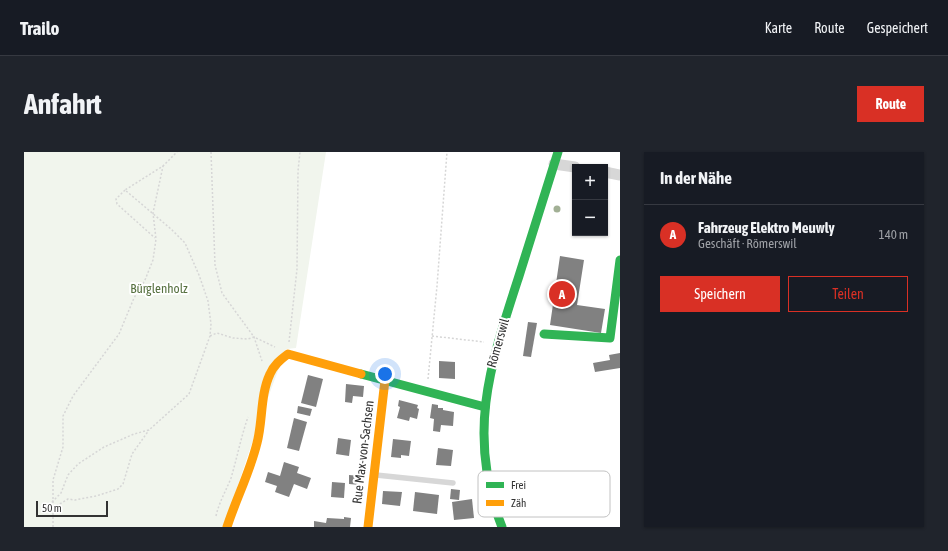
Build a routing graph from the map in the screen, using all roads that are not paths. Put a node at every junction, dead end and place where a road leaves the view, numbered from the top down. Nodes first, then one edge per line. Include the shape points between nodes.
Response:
1 (558, 152) edge
2 (554, 164) junction
3 (572, 167) edge
4 (608, 173) edge
5 (620, 175) edge
6 (620, 260) edge
7 (544, 334) dead end
8 (385, 380) junction
9 (485, 407) junction
10 (487, 471) edge
11 (374, 474) junction
12 (453, 483) dead end
13 (499, 517) edge
14 (227, 527) edge
15 (368, 527) edge
16 (502, 527) edge

1 - 2 street, Römerswil
2 - 3 street
2 - 9 street, Römerswil via 497,343
4 - 5 street
6 - 7 street via 610,338
8 - 9 street
8 - 11 street, Rue Max-von-Sachsen
8 - 14 street via 288,354 276,363 266,382 254,457
9 - 10 street, Römerswil via 484,440
11 - 12 lane
11 - 15 street, Rue Max-von-Sachsen
13 - 16 street, Römerswil

